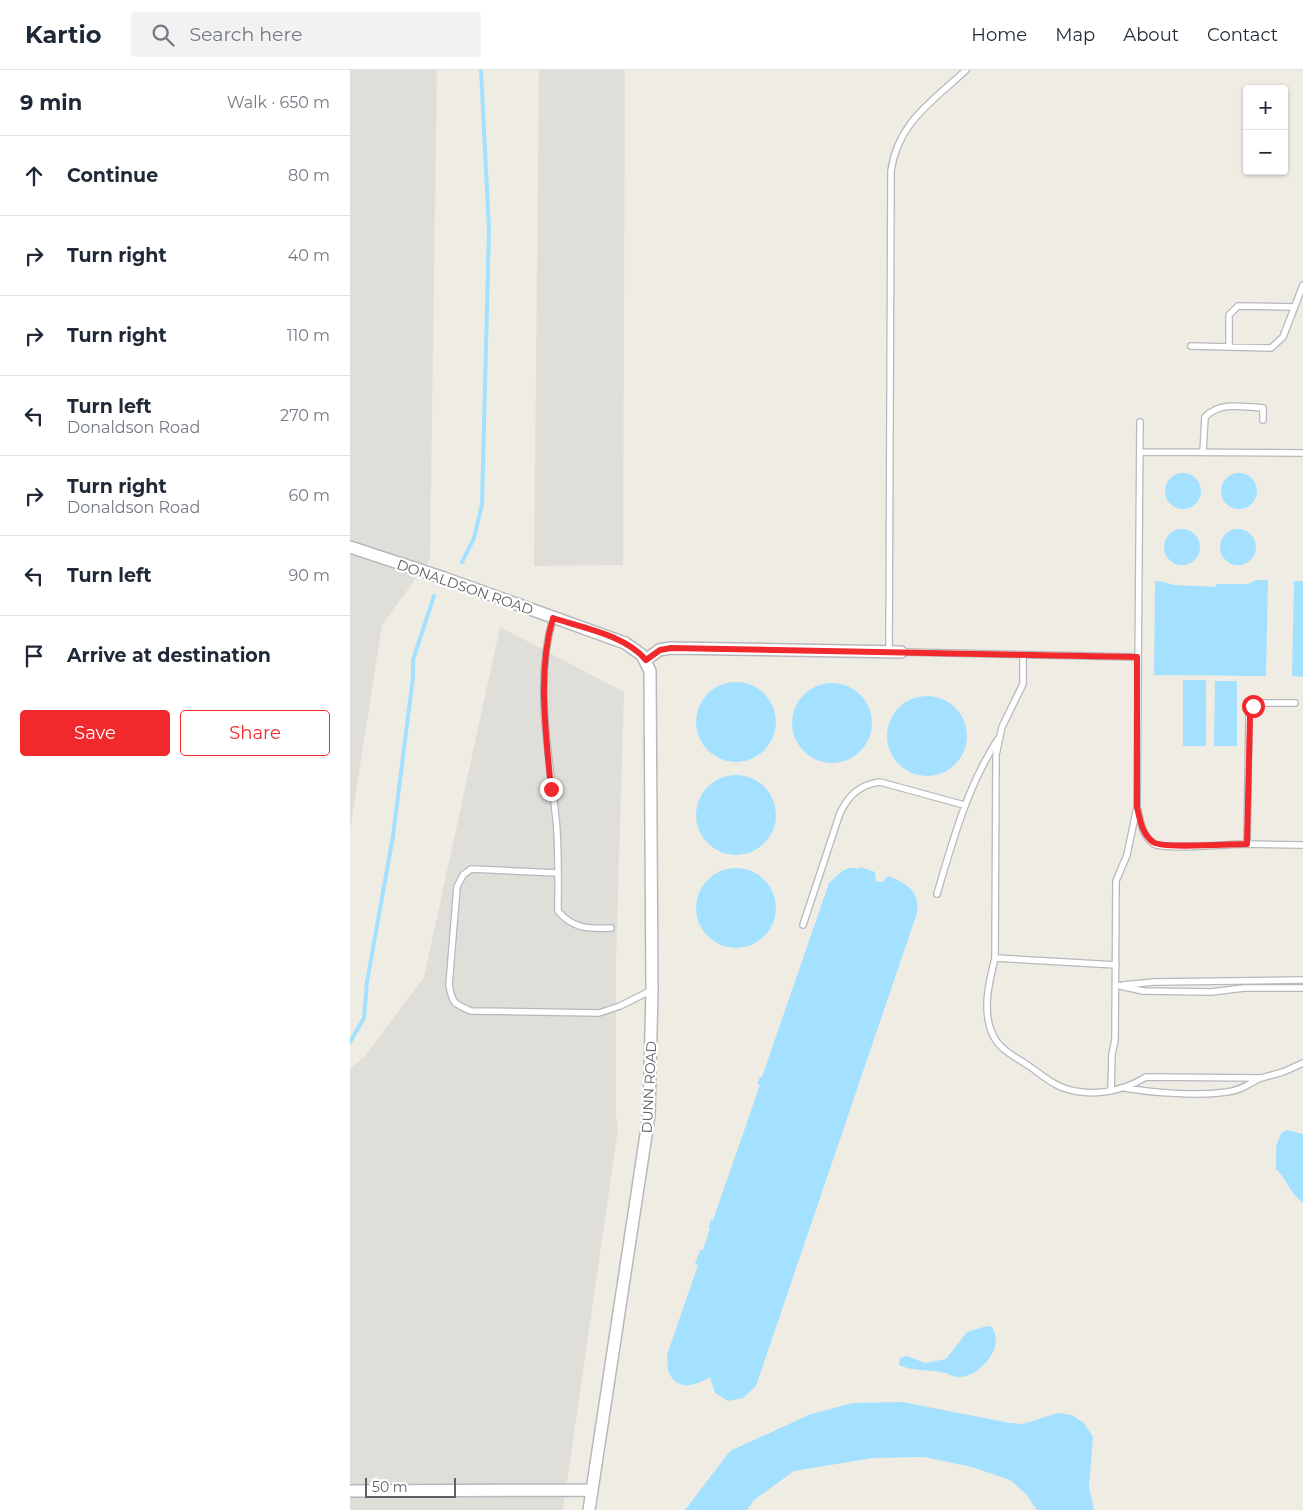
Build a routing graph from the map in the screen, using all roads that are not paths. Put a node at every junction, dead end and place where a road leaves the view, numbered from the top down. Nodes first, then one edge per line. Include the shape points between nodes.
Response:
1 (966, 70) edge
2 (1303, 284) edge
3 (1294, 307) junction
4 (1191, 346) dead end
5 (1229, 347) junction
6 (1263, 420) dead end
7 (1140, 422) dead end
8 (1140, 452) junction
9 (1203, 452) junction
10 (1303, 453) edge
11 (350, 547) edge
12 (553, 618) junction
13 (889, 651) junction
14 (901, 652) joint
15 (1023, 655) junction
16 (1137, 657) junction
17 (646, 660) junction
18 (1294, 703) dead end
19 (1000, 735) junction
20 (964, 805) junction
21 (1137, 807) junction
22 (1247, 844) junction
23 (1303, 845) edge
24 (557, 873) junction
25 (937, 894) dead end
26 (803, 926) dead end
27 (611, 928) dead end
28 (996, 958) junction
29 (1116, 965) junction
30 (1303, 980) edge
31 (1116, 985) junction
32 (1303, 988) edge
33 (652, 990) junction
34 (1303, 1063) edge
35 (1261, 1078) junction
36 (1123, 1088) junction
37 (1110, 1091) junction
38 (592, 1490) junction
39 (350, 1491) edge
40 (589, 1510) edge

1 - 13 lane via 908,123 897,144 891,171
2 - 3 lane
3 - 5 lane via 1283,337 1271,348
3 - 5 lane via 1238,306 1229,315
4 - 5 lane
6 - 9 lane via 1263,408 1220,406 1213,409 1205,417
7 - 8 lane
8 - 9 lane
8 - 16 lane
9 - 10 lane
11 - 12 street, DONALDSON ROAD
12 - 17 street, DONALDSON ROAD via 625,643
12 - 24 lane via 546,649 545,711 556,820
13 - 14 street
13 - 17 street via 671,648 660,650
14 - 15 lane
15 - 16 lane
15 - 19 lane via 1023,684
16 - 21 lane
17 - 33 street, DUNN ROAD via 652,687
18 - 22 lane via 1259,703 1253,706 1250,716
19 - 20 lane via 981,765
19 - 28 lane via 995,773
20 - 25 lane
20 - 26 lane via 880,782 858,789 847,799 840,813
21 - 22 lane via 1142,830 1154,844
21 - 29 lane via 1127,855 1116,881
22 - 23 lane
24 - 27 lane via 558,911 564,918 588,929
24 - 33 lane via 471,869 463,875 457,887 449,985 451,999 471,1011 599,1013
28 - 29 lane
28 - 37 lane via 989,984 988,1019 994,1038 1008,1052 1059,1086 1075,1092
29 - 31 lane
30 - 31 lane
31 - 32 lane via 1143,991
31 - 37 lane
33 - 38 street, DUNN ROAD via 649,1116
34 - 35 lane
35 - 36 lane via 1146,1076
35 - 36 lane via 1241,1089 1227,1092 1147,1092
36 - 37 lane
38 - 39 street
38 - 40 street, DUNN ROAD

